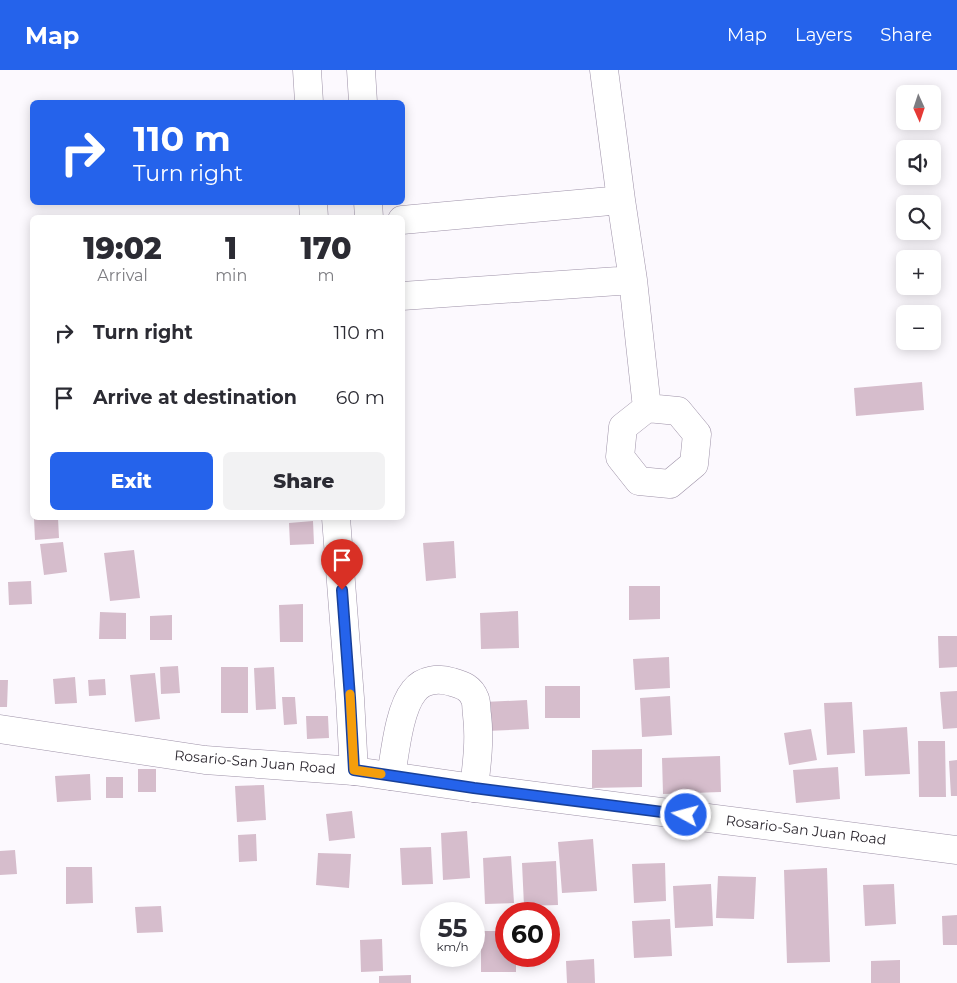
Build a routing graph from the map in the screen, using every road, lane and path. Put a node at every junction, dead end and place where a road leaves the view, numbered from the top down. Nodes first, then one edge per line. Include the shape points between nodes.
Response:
1 (307, 70) edge
2 (361, 70) edge
3 (604, 70) edge
4 (309, 100) edge
5 (363, 100) edge
6 (621, 200) junction
7 (405, 220) edge
8 (633, 280) junction
9 (405, 296) edge
10 (647, 408) dead end
11 (336, 520) edge
12 (0, 729) edge
13 (354, 770) junction
14 (391, 776) junction
15 (474, 788) junction
16 (957, 850) edge

1 - 4 main road
2 - 5 main road
3 - 6 main road
6 - 7 main road
6 - 8 main road
8 - 9 main road
8 - 10 main road
11 - 13 main road
12 - 13 main road, Rosario-San Juan Road via 205,760
13 - 14 main road, Rosario-San Juan Road
14 - 15 main road, Rosario-San Juan Road
14 - 15 main road via 404,710 414,690 427,680 444,680 466,686 475,698 478,753
15 - 16 main road, Rosario-San Juan Road

